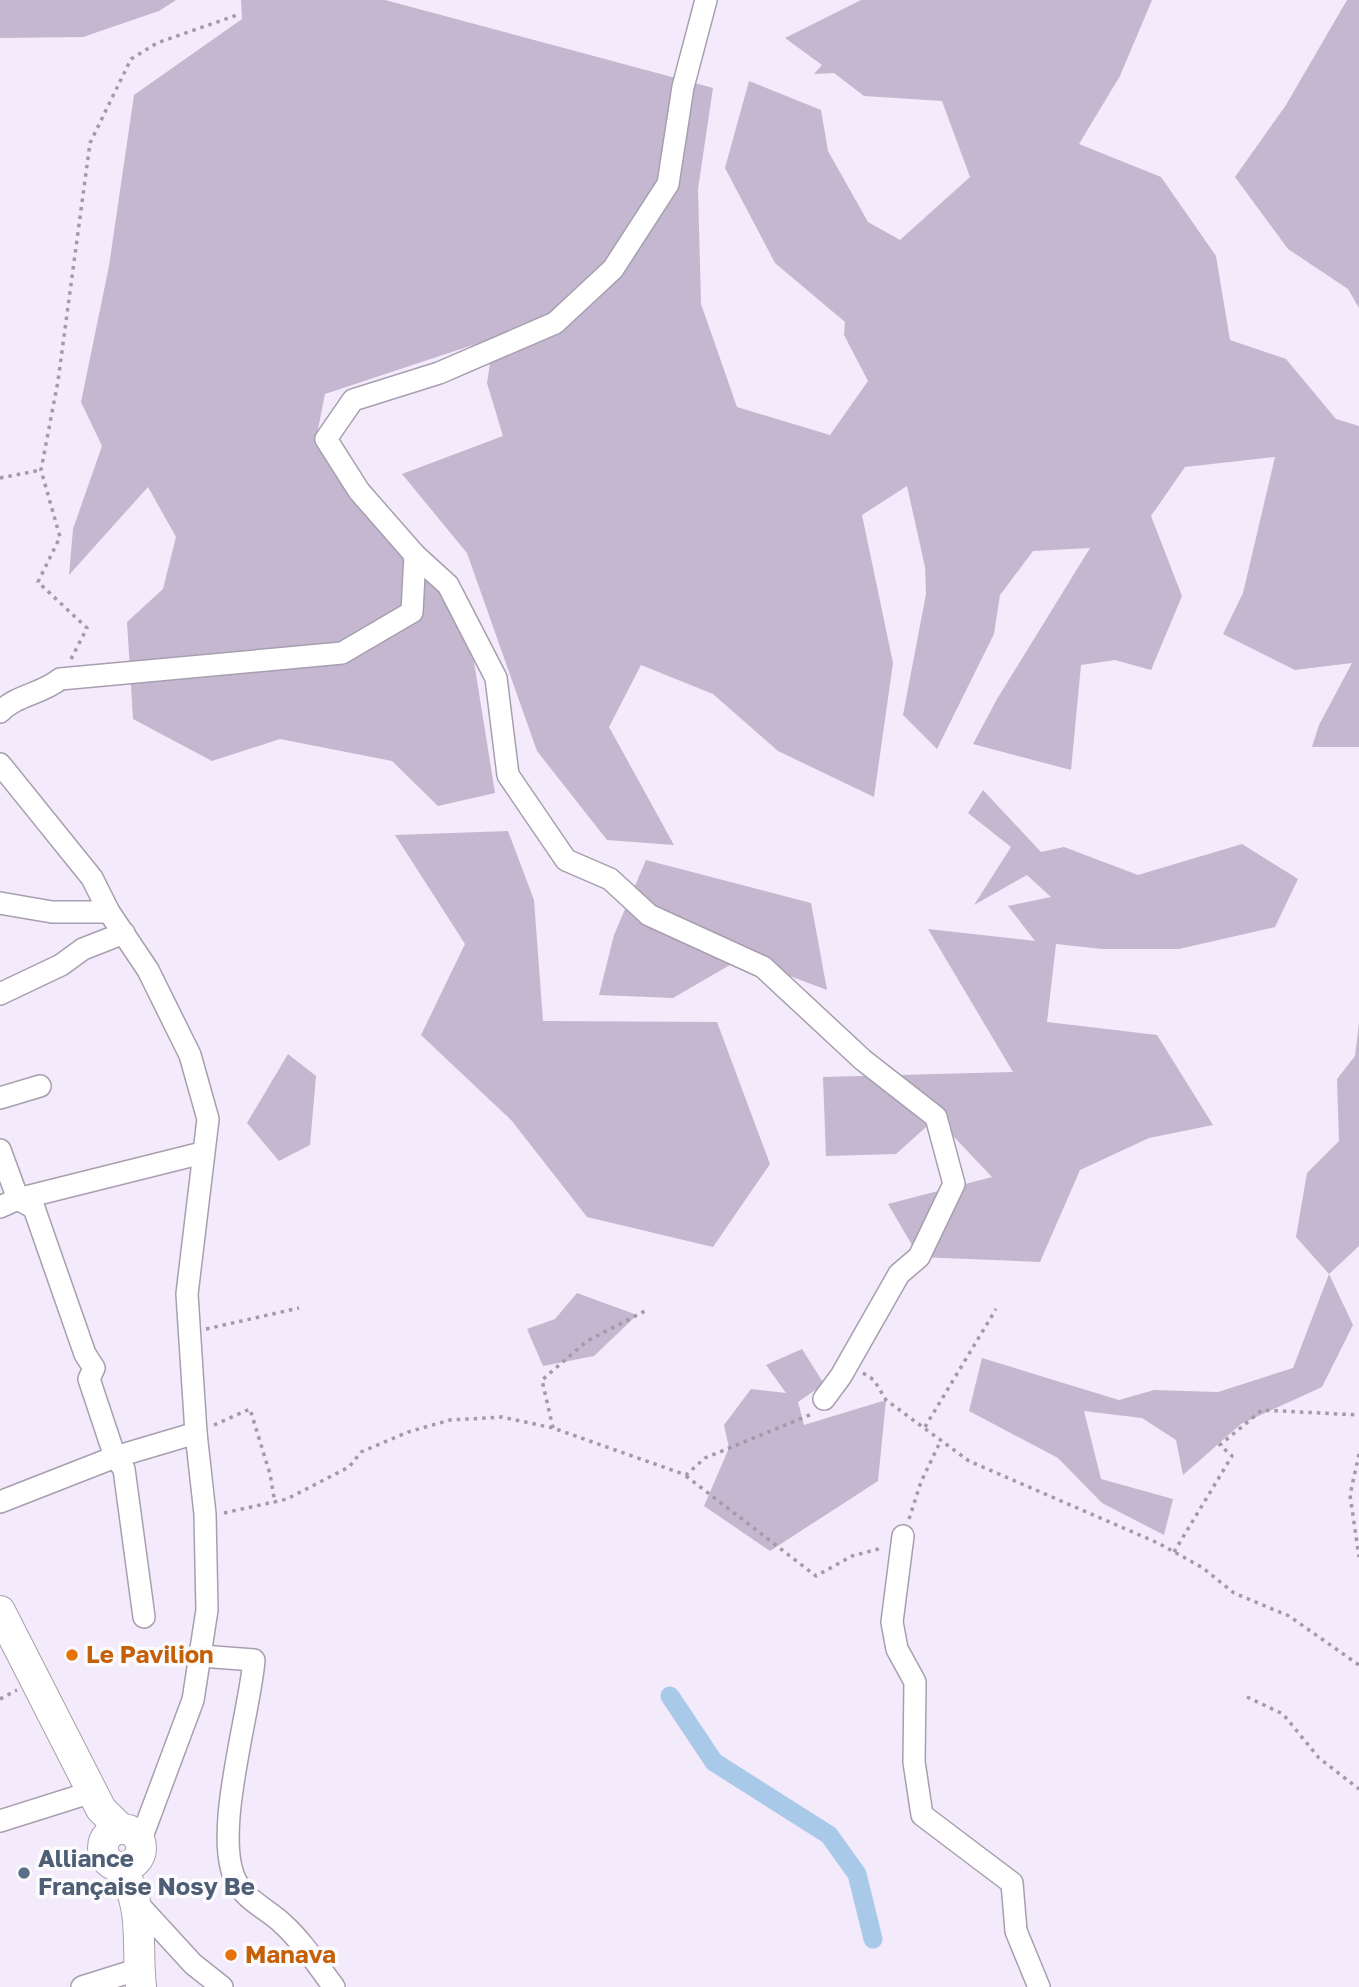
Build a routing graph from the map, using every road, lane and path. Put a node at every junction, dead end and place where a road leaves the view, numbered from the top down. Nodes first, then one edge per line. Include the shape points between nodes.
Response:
1 (706, 0) edge
2 (240, 14) dead end
3 (41, 470) junction
4 (0, 478) edge
5 (415, 555) junction
6 (60, 679) junction
7 (0, 712) edge
8 (0, 764) edge
9 (0, 903) edge
10 (108, 912) junction
11 (124, 933) junction
12 (1, 991) edge
13 (40, 1086) dead end
14 (0, 1098) edge
15 (0, 1150) edge
16 (202, 1153) junction
17 (9, 1203) edge
18 (299, 1308) dead end
19 (996, 1309) dead end
20 (645, 1311) dead end
21 (190, 1332) junction
22 (848, 1363) junction
23 (824, 1399) joint
24 (1359, 1415) edge
25 (925, 1427) junction
26 (553, 1428) junction
27 (196, 1433) junction
28 (942, 1440) junction
29 (1359, 1454) edge
30 (115, 1457) junction
31 (686, 1475) junction
32 (0, 1502) edge
33 (275, 1503) junction
34 (205, 1514) junction
35 (903, 1536) junction
36 (1174, 1552) junction
37 (1359, 1557) edge
38 (0, 1611) edge
39 (144, 1618) dead end
40 (201, 1656) junction
41 (1359, 1665) edge
42 (1247, 1697) dead end
43 (1359, 1789) edge
44 (0, 1821) edge
45 (121, 1848) junction
46 (140, 1978) edge
47 (82, 1987) edge
48 (222, 1987) edge
49 (334, 1987) edge
50 (1039, 1987) edge

1 - 5 street via 683,87 668,184 613,269 555,323 439,373 353,400 326,439 359,491
2 - 3 path via 157,43 131,59 90,143 58,382
3 - 4 path
3 - 6 path via 60,537 38,582 87,628
5 - 6 street via 412,612 342,653
5 - 22 street via 448,585 496,678 508,775 566,860 610,879 649,915 763,967 863,1060 936,1117 954,1185 919,1257 899,1273
6 - 7 street
8 - 10 street via 73,851
9 - 10 street via 52,912
10 - 11 street
11 - 12 street
11 - 16 street via 190,1055 208,1119
13 - 14 street
15 - 17 street
16 - 17 street
16 - 21 street via 187,1294
17 - 30 street via 34,1208 85,1354 94,1368 89,1379
18 - 21 path
19 - 25 path
20 - 26 path via 587,1341 541,1380
21 - 27 street
22 - 23 street
22 - 25 path via 874,1380 886,1400
23 - 31 path via 817,1412 705,1458
24 - 36 path via 1262,1410 1220,1445 1232,1456
25 - 28 path
26 - 31 path
26 - 33 path via 502,1417 450,1420 361,1452 349,1467
27 - 30 street
27 - 33 path via 250,1409
27 - 34 street
28 - 35 path via 921,1482
28 - 36 path via 969,1461 1003,1478
29 - 37 path via 1350,1495
30 - 32 street
30 - 39 street via 124,1469
31 - 35 path via 816,1576 838,1562 873,1552
33 - 34 path
34 - 40 street via 207,1610
35 - 50 street via 892,1622 897,1649 915,1682 914,1762 922,1815 1012,1883 1016,1931
36 - 41 path via 1234,1593 1289,1616
38 - 45 main road
40 - 45 street via 192,1700
40 - 49 street via 254,1660 229,1818 229,1866 239,1888 285,1925
42 - 43 path via 1283,1714 1319,1758
44 - 45 street
45 - 46 main road
45 - 48 street via 192,1964
46 - 47 street

